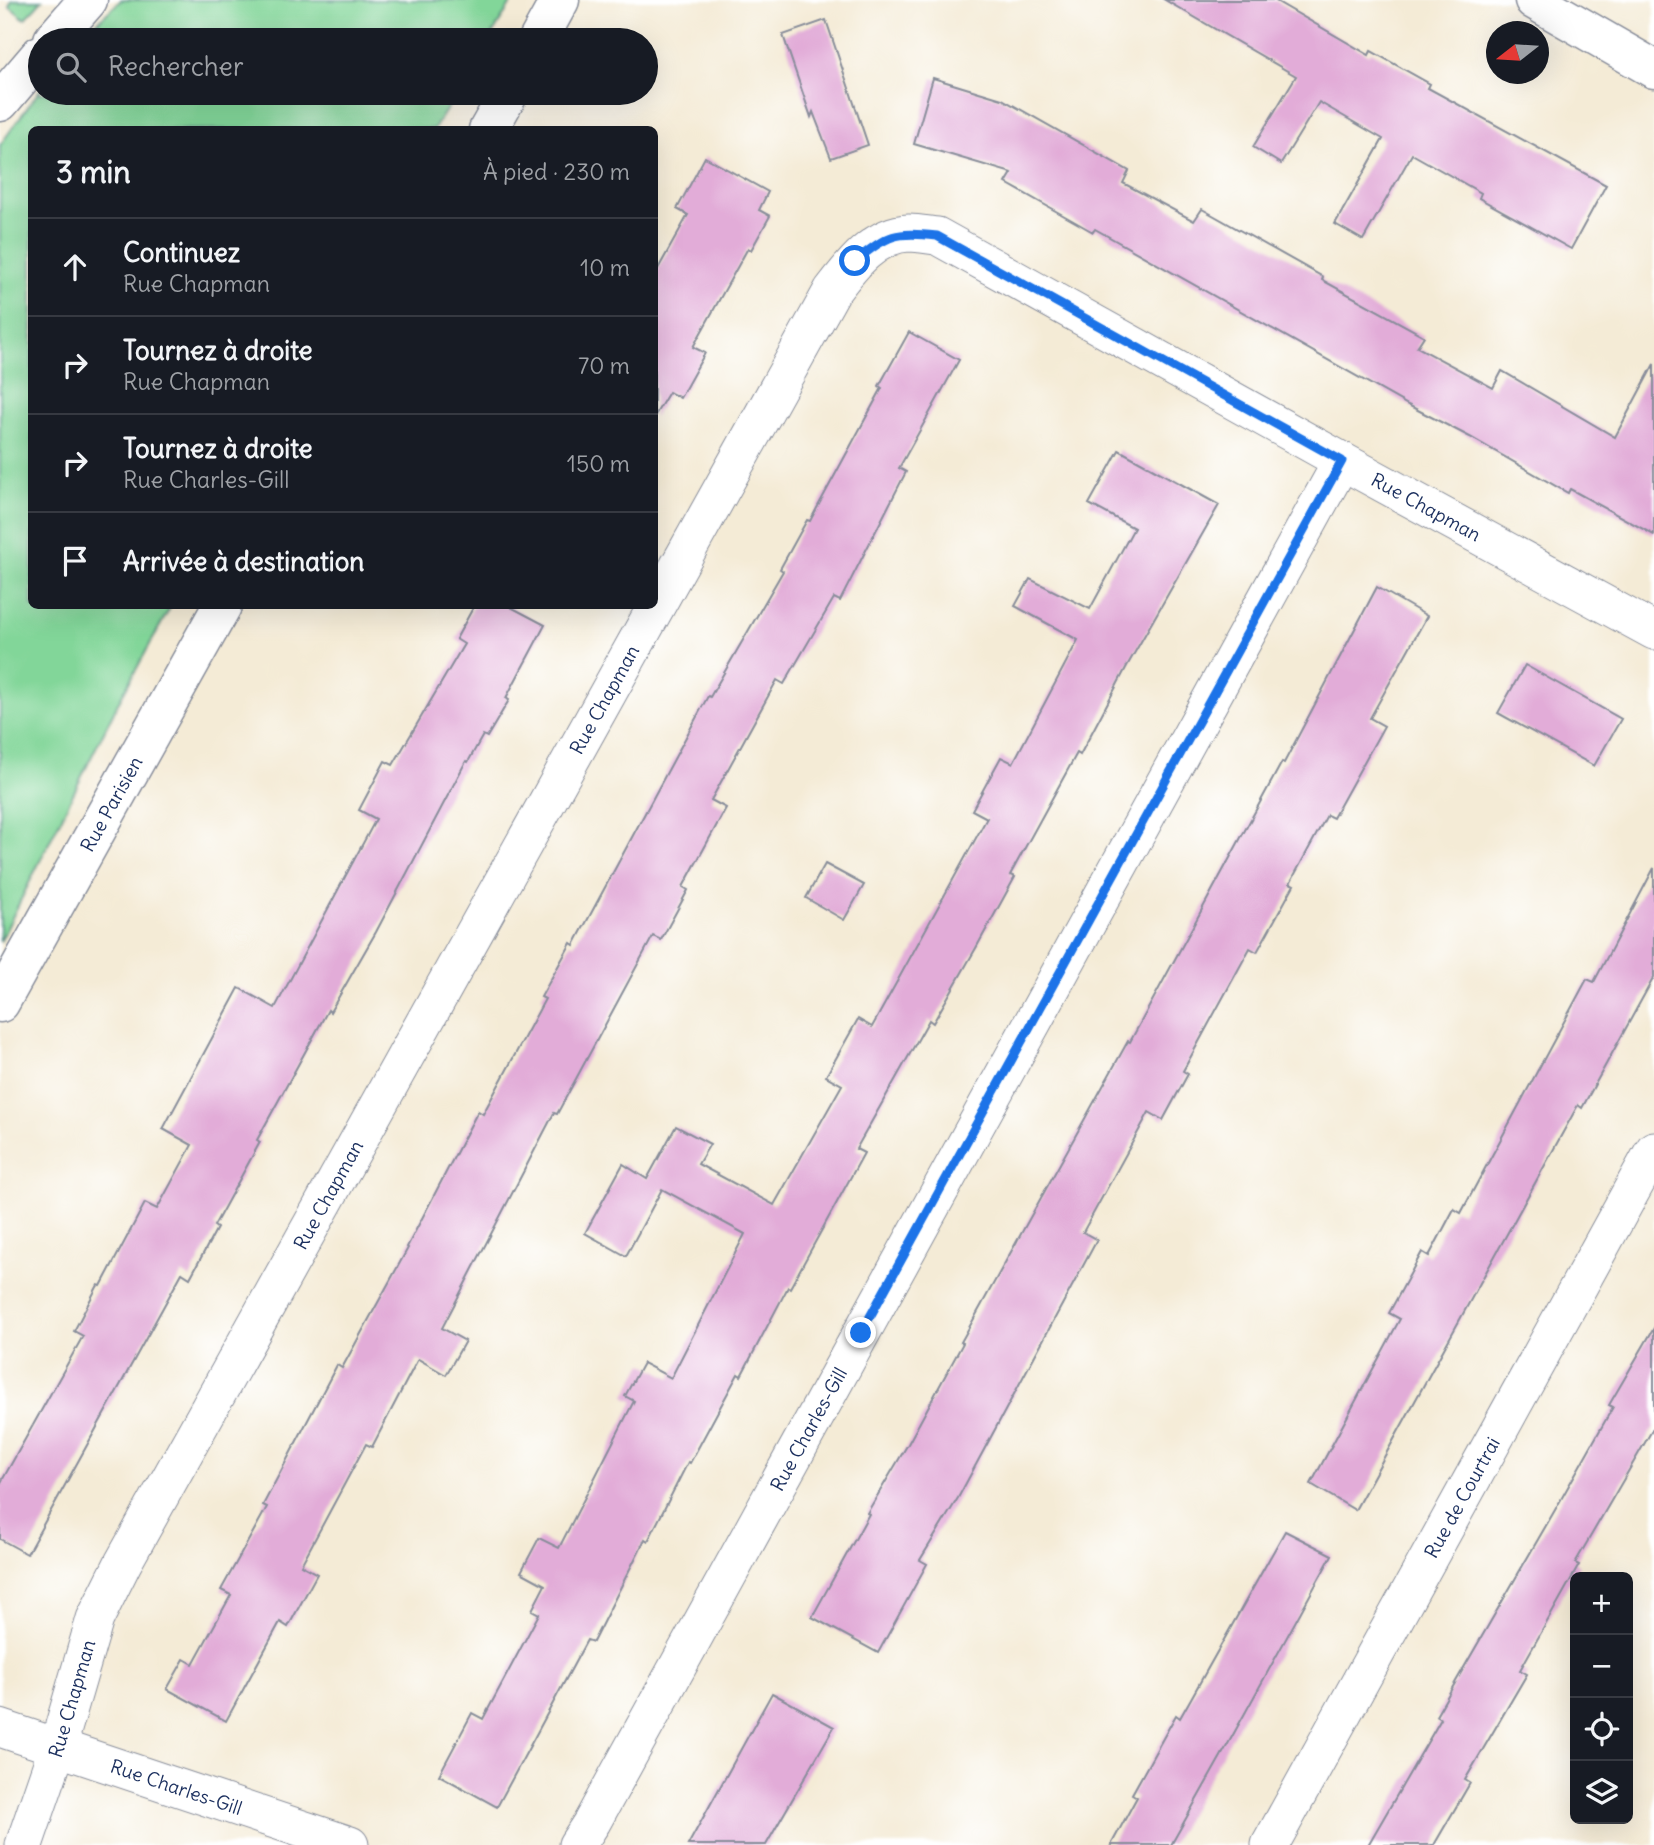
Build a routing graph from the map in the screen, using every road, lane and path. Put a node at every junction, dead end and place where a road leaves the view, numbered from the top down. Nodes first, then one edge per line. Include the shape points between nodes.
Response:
1 (88, 0) edge
2 (561, 0) edge
3 (1534, 0) edge
4 (64, 28) edge
5 (545, 28) edge
6 (28, 69) edge
7 (1654, 69) edge
8 (0, 102) edge
9 (502, 105) edge
10 (490, 126) edge
11 (1342, 461) junction
12 (658, 603) edge
13 (220, 609) edge
14 (655, 609) edge
15 (1654, 631) edge
16 (0, 1003) edge
17 (1654, 1150) edge
18 (0, 1728) edge
19 (58, 1746) junction
20 (24, 1845) edge
21 (351, 1845) edge
22 (576, 1845) edge
23 (1270, 1845) edge

1 - 4 main road
2 - 5 main road
3 - 7 main road
6 - 8 main road
9 - 10 main road
11 - 12 street, Rue Chapman via 937,236 907,233 883,239 855,261 832,291
11 - 15 street, Rue Chapman
11 - 22 street, Rue Charles-Gill
13 - 16 main road, Rue Parisien
14 - 19 street, Rue Chapman via 123,1563 94,1619
17 - 23 street, Rue de Courtrai
18 - 19 street, Rue Charles-Gill
19 - 20 street, Rue Chapman
19 - 21 street, Rue Charles-Gill

